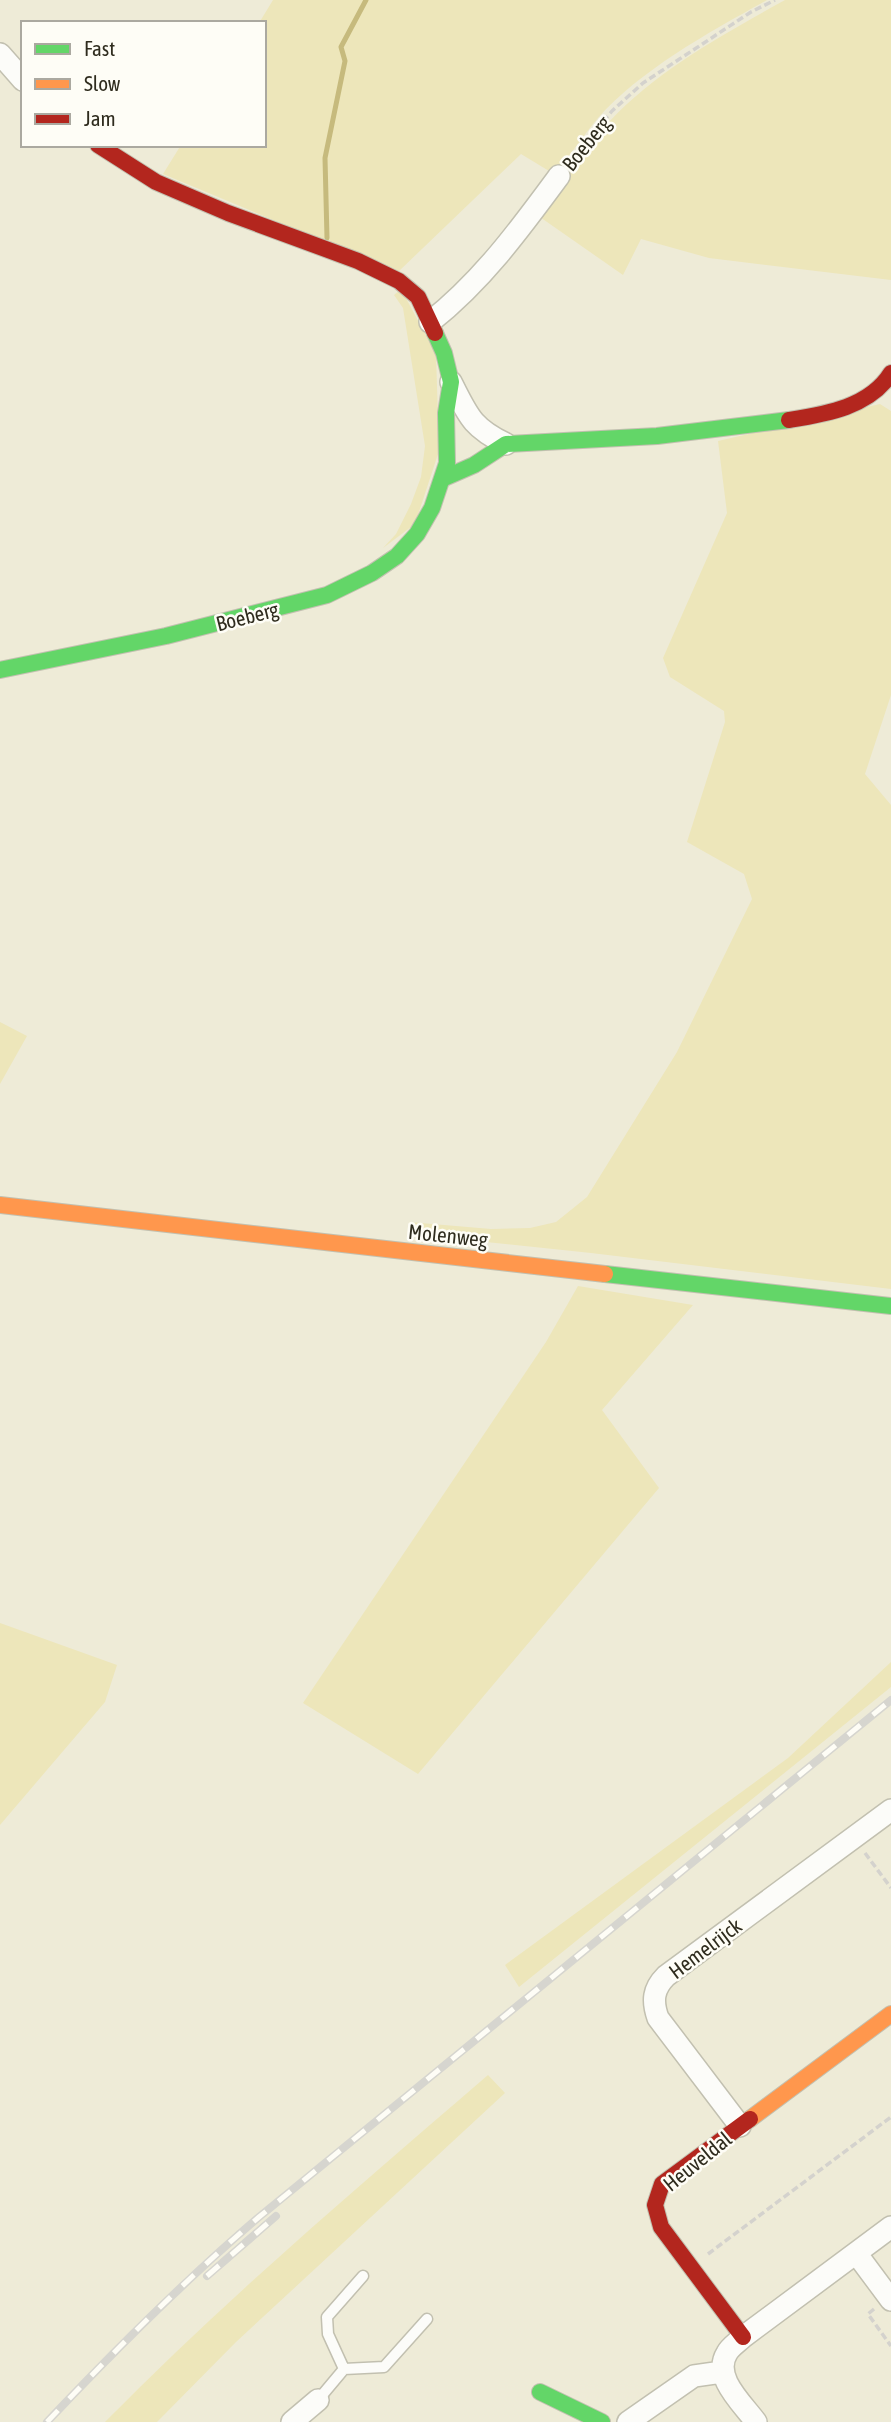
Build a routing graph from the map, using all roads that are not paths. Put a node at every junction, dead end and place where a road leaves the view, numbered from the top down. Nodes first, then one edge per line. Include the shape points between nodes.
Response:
1 (0, 54) edge
2 (21, 78) edge
3 (101, 147) edge
4 (559, 176) road end
5 (430, 322) junction
6 (891, 373) edge
7 (451, 382) junction
8 (506, 444) junction
9 (442, 479) junction
10 (0, 670) edge
11 (0, 1205) edge
12 (891, 1306) edge
13 (891, 1810) edge
14 (891, 2014) edge
15 (740, 2126) junction
16 (891, 2227) edge
17 (856, 2253) junction
18 (363, 2276) dead end
19 (890, 2299) edge
20 (427, 2319) dead end
21 (743, 2337) junction
22 (344, 2369) junction
23 (722, 2372) junction
24 (540, 2392) dead end
25 (318, 2400) joint
26 (292, 2422) edge
27 (602, 2422) edge
28 (628, 2422) edge
29 (756, 2422) edge

1 - 2 street
3 - 5 street, Boeberg via 156,181 399,281 418,297
4 - 5 street, Boeberg via 510,242 459,299
5 - 7 street, Boeberg
6 - 8 street via 869,397 844,408 767,424 657,436
7 - 8 street, Boeberg via 470,419 485,434
7 - 9 street, Boeberg via 447,463
8 - 9 street
9 - 10 street, Boeberg via 417,534 397,556 327,595 166,636
11 - 12 street, Molenweg
13 - 15 street, Hemelrijck via 666,1976 655,1989 658,2018
14 - 15 street, Heuveldal
15 - 21 street, Heuveldal via 662,2184 653,2200 657,2220
16 - 17 street
17 - 19 street
17 - 21 street
18 - 22 lane via 327,2317 328,2334
20 - 22 lane via 384,2367
21 - 23 street via 726,2354
22 - 25 lane
23 - 28 street via 694,2376
23 - 29 street
24 - 27 street
25 - 26 street

